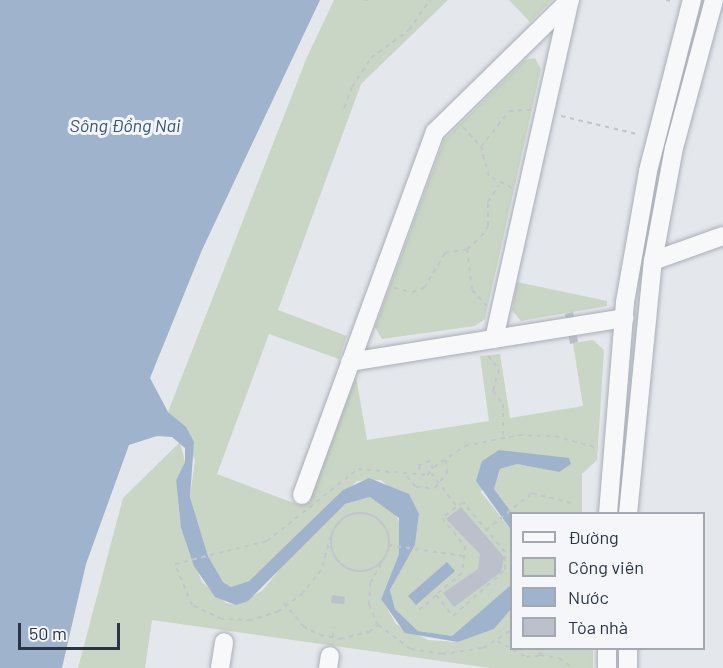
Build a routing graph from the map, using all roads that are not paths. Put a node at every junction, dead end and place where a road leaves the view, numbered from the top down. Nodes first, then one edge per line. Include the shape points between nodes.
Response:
1 (570, 0) edge
2 (692, 0) edge
3 (714, 0) edge
4 (521, 46) junction
5 (554, 69) junction
6 (723, 236) edge
7 (652, 261) junction
8 (624, 318) junction
9 (491, 347) junction
10 (350, 362) junction
11 (302, 495) dead end
12 (608, 512) edge
13 (628, 512) edge
14 (224, 642) dead end
15 (607, 650) edge
16 (628, 650) edge
17 (220, 668) edge
18 (607, 668) edge
19 (628, 668) edge

1 - 4 street
1 - 5 street
2 - 8 street via 648,171
3 - 7 street via 674,148
4 - 5 street via 544,48
4 - 10 street via 435,132
5 - 9 street
6 - 7 street
7 - 13 street
8 - 9 street
8 - 12 street
9 - 10 street
10 - 11 street
14 - 17 street
15 - 18 street
16 - 19 street

